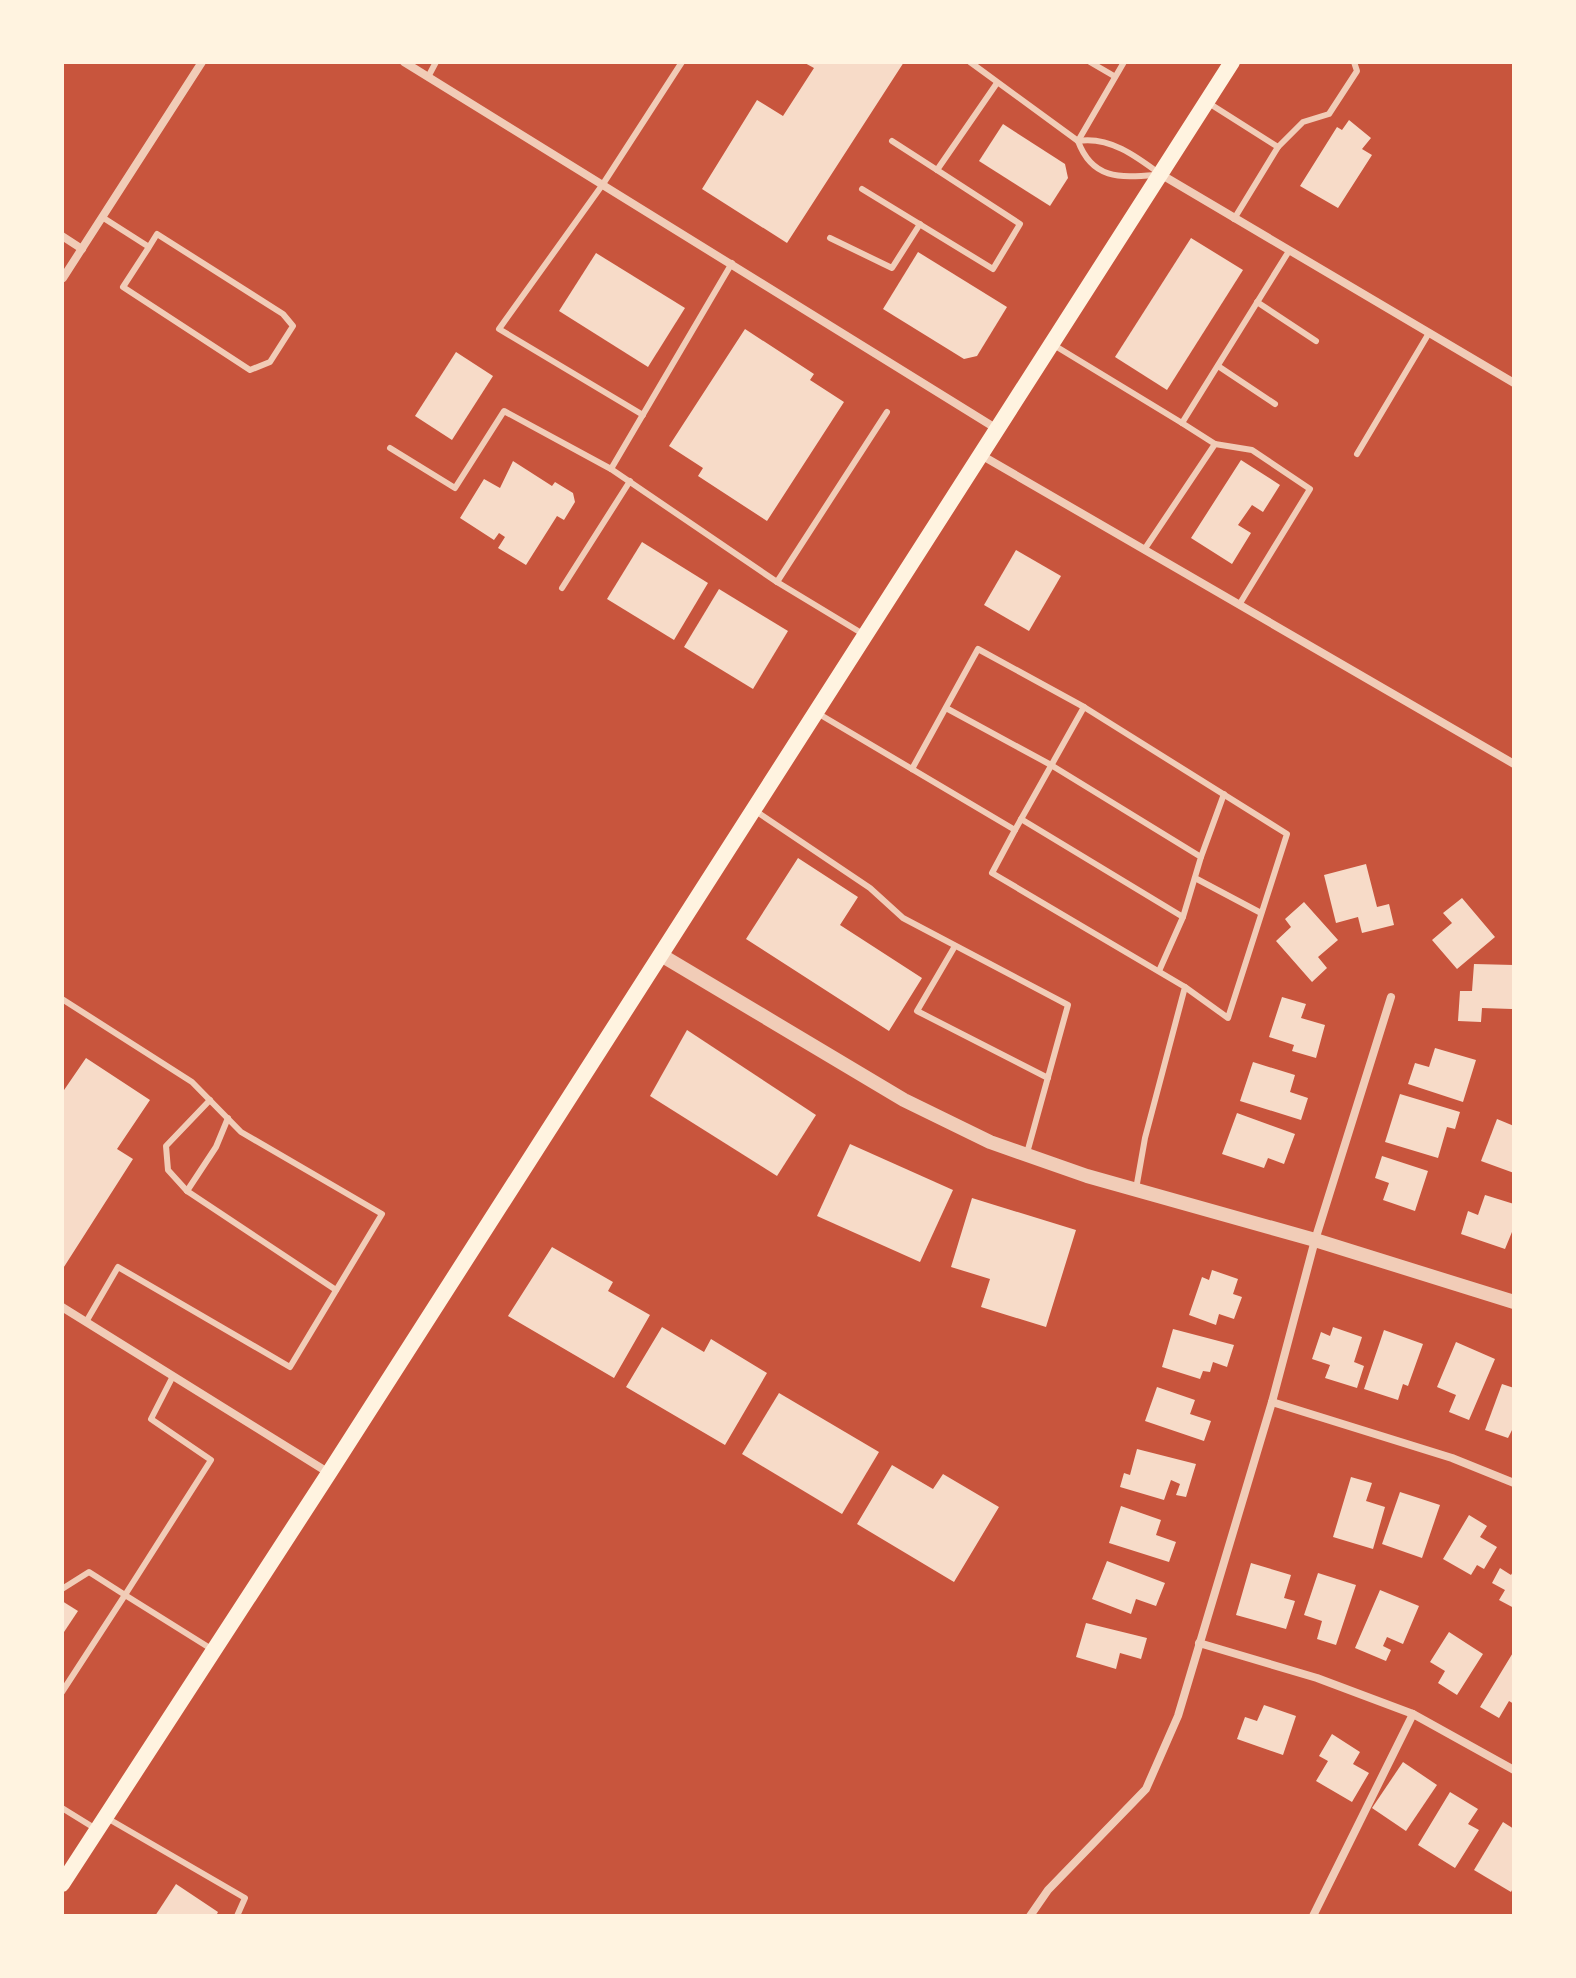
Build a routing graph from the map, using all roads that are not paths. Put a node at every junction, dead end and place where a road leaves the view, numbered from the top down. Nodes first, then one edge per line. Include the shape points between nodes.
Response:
1 (202, 62) edge
2 (404, 62) edge
3 (436, 62) edge
4 (682, 62) edge
5 (970, 62) edge
6 (1090, 62) edge
7 (1124, 62) edge
8 (1232, 62) edge
9 (1354, 62) edge
10 (1114, 76) junction
11 (428, 77) junction
12 (997, 83) junction
13 (1207, 102) junction
14 (892, 141) dead end
15 (1078, 141) junction
16 (1278, 147) junction
17 (937, 170) junction
18 (1162, 175) junction
19 (603, 184) junction
20 (862, 189) dead end
21 (102, 217) junction
22 (1234, 219) junction
23 (920, 224) junction
24 (62, 236) edge
25 (830, 238) dead end
26 (149, 247) junction
27 (82, 249) junction
28 (1289, 251) junction
29 (732, 263) junction
30 (63, 278) edge
31 (1257, 302) junction
32 (1429, 333) junction
33 (1316, 341) dead end
34 (1052, 343) junction
35 (1218, 366) junction
36 (1514, 383) edge
37 (1275, 404) dead end
38 (887, 412) dead end
39 (643, 415) junction
40 (1182, 423) junction
41 (997, 429) junction
42 (1215, 444) junction
43 (390, 448) dead end
44 (1357, 454) dead end
45 (980, 455) junction
46 (611, 469) junction
47 (630, 481) junction
48 (1144, 550) junction
49 (777, 582) junction
50 (562, 588) dead end
51 (1239, 605) junction
52 (865, 636) junction
53 (1084, 707) junction
54 (946, 708) junction
55 (816, 712) junction
56 (1514, 764) edge
57 (1051, 765) junction
58 (912, 769) junction
59 (1224, 794) junction
60 (754, 810) junction
61 (1021, 819) junction
62 (1015, 830) junction
63 (1201, 857) junction
64 (1195, 878) junction
65 (1261, 913) junction
66 (1183, 917) junction
67 (955, 946) junction
68 (661, 955) junction
69 (1159, 971) junction
70 (1185, 987) junction
71 (1391, 997) dead end
72 (62, 999) edge
73 (1048, 1078) junction
74 (210, 1100) junction
75 (228, 1118) junction
76 (1026, 1155) junction
77 (1136, 1189) junction
78 (187, 1191) junction
79 (1315, 1240) junction
80 (336, 1290) junction
81 (1514, 1302) edge
82 (62, 1307) edge
83 (86, 1322) junction
84 (173, 1376) junction
85 (1272, 1402) junction
86 (329, 1473) junction
87 (1514, 1483) edge
88 (62, 1589) edge
89 (125, 1595) junction
90 (1199, 1643) junction
91 (213, 1650) junction
92 (62, 1692) edge
93 (1413, 1714) junction
94 (1514, 1770) edge
95 (62, 1808) edge
96 (100, 1822) junction
97 (62, 1884) edge
98 (237, 1916) edge
99 (1030, 1916) edge
100 (1313, 1916) edge

1 - 21 street
2 - 11 street
3 - 11 lane
4 - 19 lane
5 - 12 lane
6 - 10 lane
7 - 10 lane
8 - 13 main road
9 - 16 lane via 1357,71 1329,114 1303,122
10 - 15 lane
11 - 19 street
12 - 15 lane
12 - 17 lane
13 - 16 lane
13 - 18 main road
14 - 17 lane
15 - 18 lane via 1093,138 1128,151
15 - 18 lane via 1084,159 1116,178
16 - 22 lane
17 - 23 lane via 1020,224 993,269
18 - 22 street
18 - 34 main road
19 - 29 street
19 - 39 lane via 499,329
20 - 23 lane
21 - 26 lane
21 - 27 street
22 - 28 street
23 - 25 lane via 892,268
24 - 27 street
26 - 26 lane via 123,287 250,370 270,362 293,326 283,314 157,234
27 - 30 street
28 - 31 lane
28 - 32 street
29 - 39 lane
29 - 41 street
31 - 33 lane
31 - 35 lane
32 - 36 street
32 - 44 lane
34 - 40 lane
34 - 41 main road
35 - 37 lane
35 - 40 lane
38 - 49 lane
39 - 46 lane
40 - 42 lane
41 - 45 main road
42 - 48 lane
42 - 51 lane via 1252,450 1310,489
43 - 46 lane via 455,488 504,411
45 - 48 street
45 - 52 main road
46 - 47 lane
47 - 49 lane
47 - 50 lane
48 - 51 street
49 - 52 lane
51 - 56 street
52 - 55 main road
53 - 54 lane via 978,649
53 - 57 lane
53 - 59 lane
54 - 57 lane
54 - 58 lane
55 - 58 lane
55 - 60 main road
57 - 61 lane
57 - 63 lane
58 - 62 lane
59 - 63 lane
59 - 65 lane via 1287,834
60 - 67 lane via 870,888 903,918
60 - 68 main road
61 - 62 lane
61 - 66 lane
62 - 69 lane via 992,873
63 - 64 lane
64 - 65 lane
64 - 66 lane
65 - 70 lane via 1228,1018
66 - 69 lane
67 - 73 lane via 1068,1005
67 - 73 lane via 917,1011
68 - 76 street via 904,1100
68 - 86 main road
69 - 70 lane
70 - 77 lane
71 - 79 street
72 - 74 lane via 192,1082
73 - 76 lane
74 - 75 lane
74 - 78 lane via 166,1146 168,1170
75 - 78 lane
75 - 80 lane via 241,1132 382,1214
76 - 77 street
77 - 79 street
78 - 80 lane
79 - 81 street
79 - 85 street
80 - 83 lane via 290,1367 118,1267
82 - 83 street
83 - 84 street
84 - 86 street
84 - 89 lane via 151,1419 211,1460
85 - 87 street via 1452,1458
85 - 90 street
86 - 91 main road
88 - 89 lane via 89,1572
89 - 91 lane
89 - 92 lane
90 - 93 street
90 - 99 street via 1178,1716 1146,1789 1048,1890
91 - 96 main road
93 - 94 street
93 - 100 street
95 - 96 lane
96 - 97 main road
96 - 98 lane via 245,1898

